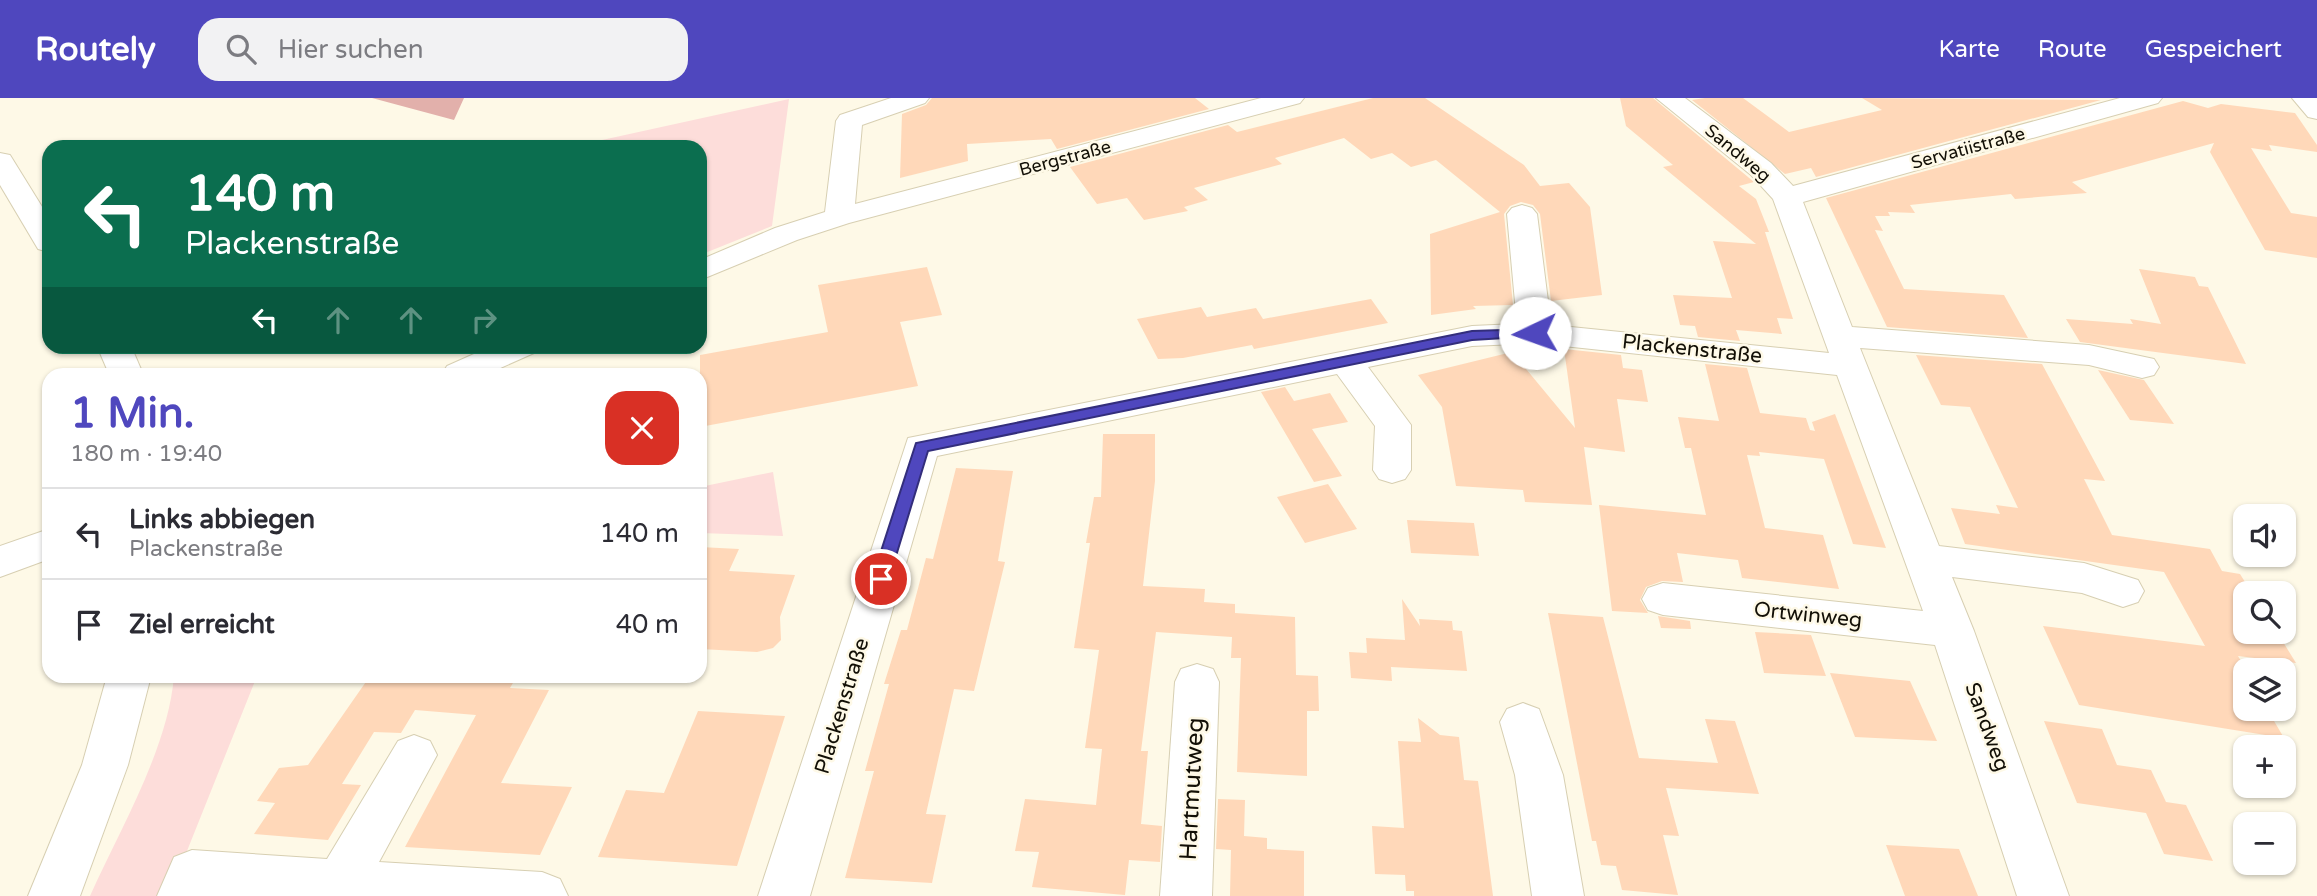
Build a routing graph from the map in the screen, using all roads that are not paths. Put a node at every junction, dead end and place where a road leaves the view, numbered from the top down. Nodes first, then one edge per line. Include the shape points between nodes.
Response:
1 (916, 98) edge
2 (1291, 98) edge
3 (1669, 98) edge
4 (2149, 98) edge
5 (2305, 98) edge
6 (1231, 105) edge
7 (2317, 111) edge
8 (0, 161) edge
9 (1787, 197) junction
10 (1522, 214) dead end
11 (839, 217) junction
12 (42, 231) edge
13 (707, 268) edge
14 (1535, 333) junction
15 (1844, 351) junction
16 (505, 354) edge
17 (1345, 361) junction
18 (2142, 367) dead end
19 (473, 368) edge
20 (1392, 470) dead end
21 (42, 546) edge
22 (1925, 559) junction
23 (0, 562) edge
24 (2123, 591) dead end
25 (1663, 599) dead end
26 (1953, 632) junction
27 (1197, 682) dead end
28 (127, 683) edge
29 (1522, 722) dead end
30 (414, 755) dead end
31 (340, 883) junction
32 (188, 885) edge
33 (54, 896) edge
34 (542, 896) edge
35 (784, 896) edge
36 (1186, 896) edge
37 (1558, 896) edge
38 (2043, 896) edge

1 - 11 street via 849,121
2 - 6 street, Bergstraße
3 - 9 street, Sandweg via 1761,169
4 - 9 street, Servatiistraße
5 - 7 street
6 - 11 street, Bergstraße
8 - 12 street
9 - 15 street, Sandweg
10 - 14 street
11 - 13 street, Bergstraße
14 - 15 street, Plackenstraße
14 - 17 street, Plackenstraße via 1472,336
15 - 18 street via 2089,355
15 - 22 street, Sandweg
16 - 19 street
17 - 20 street via 1393,425
17 - 35 street, Plackenstraße via 921,447
21 - 23 street
22 - 24 street via 2084,578
22 - 26 street, Sandweg
25 - 26 street, Ortwinweg
26 - 38 street, Sandweg
27 - 36 street, Hartmutweg
28 - 33 street via 106,765
29 - 37 street via 1539,775
30 - 31 street
31 - 32 street
31 - 34 street

